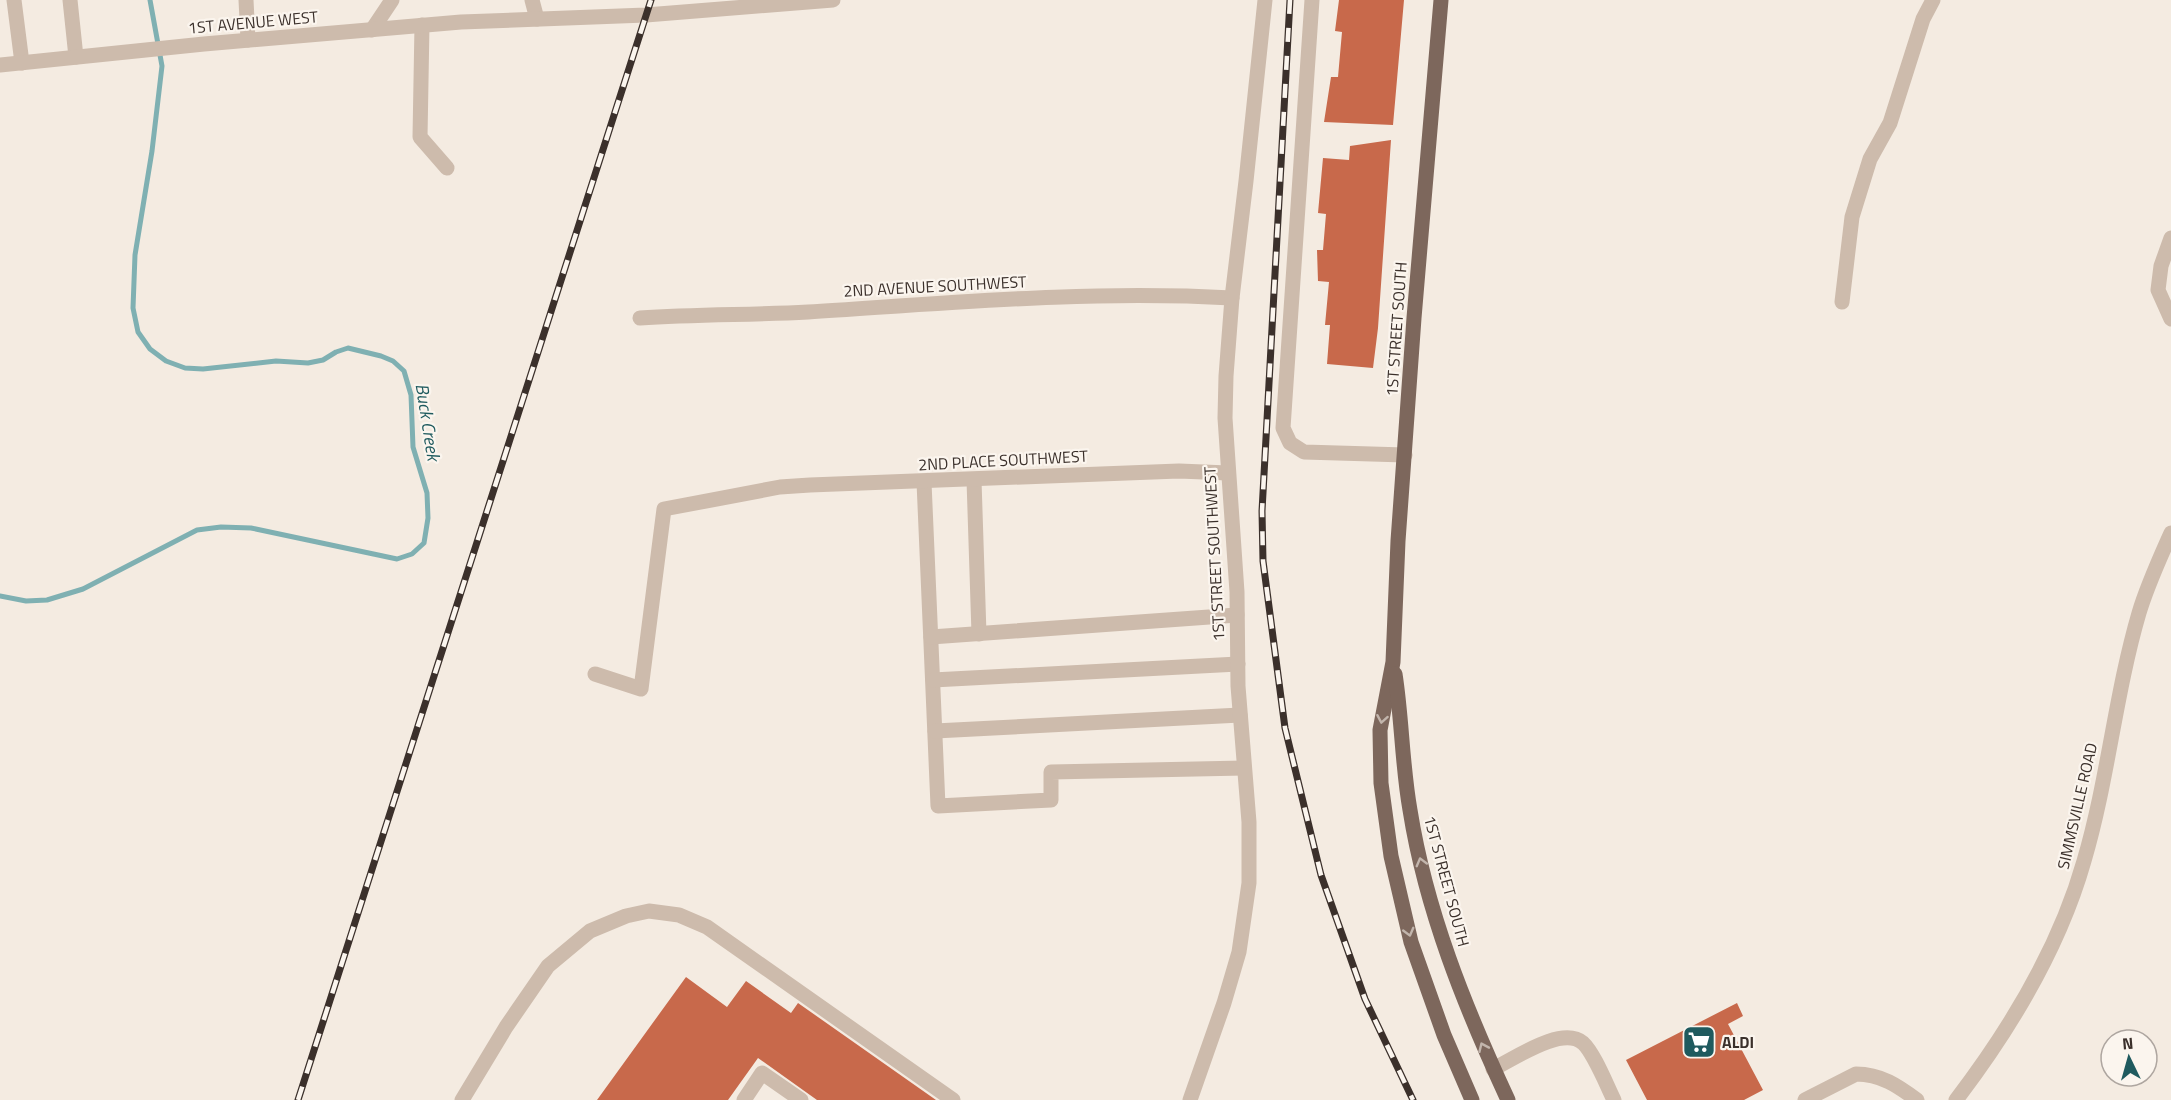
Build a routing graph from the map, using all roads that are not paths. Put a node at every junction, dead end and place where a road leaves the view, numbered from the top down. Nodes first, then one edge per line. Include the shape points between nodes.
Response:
1 (14, 0) edge
2 (70, 0) edge
3 (246, 0) edge
4 (392, 0) edge
5 (532, 0) edge
6 (833, 0) edge
7 (1265, 0) edge
8 (1312, 0) edge
9 (1441, 0) edge
10 (1933, 0) edge
11 (537, 19) junction
12 (422, 26) junction
13 (372, 30) junction
14 (248, 40) junction
15 (76, 57) junction
16 (22, 63) junction
17 (0, 65) edge
18 (447, 168) dead end
19 (2171, 238) edge
20 (1232, 298) junction
21 (1842, 302) dead end
22 (640, 318) dead end
23 (2171, 319) edge
24 (1405, 455) junction
25 (1228, 473) junction
26 (975, 480) junction
27 (924, 482) junction
28 (2171, 533) edge
29 (1237, 615) junction
30 (979, 634) junction
31 (931, 637) junction
32 (1393, 662) junction
33 (1238, 664) junction
34 (595, 674) dead end
35 (933, 680) junction
36 (1240, 715) junction
37 (935, 731) junction
38 (1244, 768) junction
39 (1385, 818) junction
40 (1411, 818) junction
41 (1494, 1069) junction
42 (462, 1100) edge
43 (744, 1100) edge
44 (801, 1100) edge
45 (953, 1100) edge
46 (1190, 1100) edge
47 (1472, 1100) edge
48 (1508, 1100) edge
49 (1614, 1100) edge
50 (1805, 1100) edge
51 (1917, 1100) edge
52 (1956, 1100) edge

1 - 16 street
2 - 15 street
3 - 14 street
4 - 13 street
5 - 11 street
6 - 11 street, 1ST AVENUE WEST
7 - 20 street, 1ST STREET SOUTHWEST
8 - 24 street via 1283,428 1290,442 1304,452
9 - 24 main road, 1ST STREET SOUTH
10 - 21 street via 1923,19 1890,123 1870,159 1855,207
11 - 12 street, 1ST AVENUE WEST
12 - 13 street, 1ST AVENUE WEST
12 - 18 street via 420,137
13 - 14 street, 1ST AVENUE WEST
14 - 15 street, 1ST AVENUE WEST
15 - 16 street, 1ST AVENUE WEST
16 - 17 street, 1ST AVENUE WEST
19 - 23 street via 2158,290
20 - 22 street, 2ND AVENUE SOUTHWEST via 1072,296
20 - 25 street, 1ST STREET SOUTHWEST via 1225,418
24 - 32 main road, 1ST STREET SOUTH
25 - 26 street, 2ND PLACE SOUTHWEST via 1179,471
25 - 29 street, 1ST STREET SOUTHWEST
26 - 27 street, 2ND PLACE SOUTHWEST
26 - 30 street
27 - 31 street
27 - 34 street, 2ND PLACE SOUTHWEST via 780,488 664,509 641,689
28 - 52 street, SIMMSVILLE ROAD via 2139,613 2084,864 2033,985
29 - 30 street
29 - 33 street, 1ST STREET SOUTHWEST
30 - 31 street
31 - 35 street
32 -> 39 main road, 1ST STREET SOUTH via 1380,730
32 - 40 main road, 1ST STREET SOUTH
33 - 35 street
33 - 36 street, 1ST STREET SOUTHWEST
35 - 37 street
36 - 37 street
36 - 38 street, 1ST STREET SOUTHWEST
37 - 38 street via 938,806 1051,801 1051,772
38 - 46 street, 1ST STREET SOUTHWEST via 1250,858 1239,952
39 - 40 main road
39 -> 47 main road, 1ST STREET SOUTH via 1398,893 1412,942 1444,1035
41 -> 40 main road, 1ST STREET SOUTH via 1443,942
41 - 48 main road, 1ST STREET SOUTH
41 - 49 street via 1558,1037 1572,1038 1583,1043
42 - 45 street via 548,966 590,931 649,911 679,915 707,927
43 - 44 street via 762,1073
50 - 51 street via 1856,1074 1885,1078

